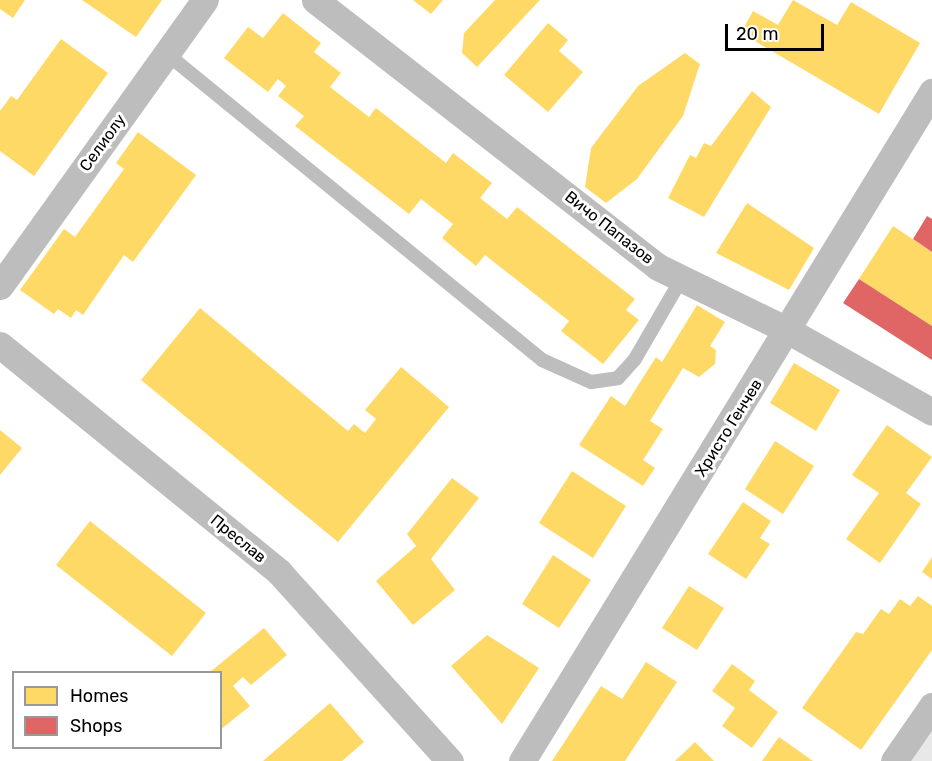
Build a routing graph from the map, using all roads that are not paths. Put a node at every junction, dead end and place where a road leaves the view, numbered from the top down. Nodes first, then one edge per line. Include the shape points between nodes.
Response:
1 (205, 0) edge
2 (315, 0) edge
3 (167, 54) junction
4 (932, 92) edge
5 (682, 278) junction
6 (0, 286) edge
7 (789, 331) junction
8 (0, 345) edge
9 (932, 412) edge
10 (932, 706) edge
11 (450, 761) edge
12 (522, 761) edge
13 (894, 761) edge

1 - 3 street, Селиолу
2 - 5 street, Вичо Папазов via 658,267
3 - 5 lane via 542,360 591,382 618,378 635,359
3 - 6 street, Селиолу
4 - 7 street, Христо Генчев
5 - 7 street, Вичо Папазов
7 - 9 street, Вичо Папазов
7 - 12 street, Христо Генчев
8 - 11 street, Преслав via 279,572
10 - 13 street

